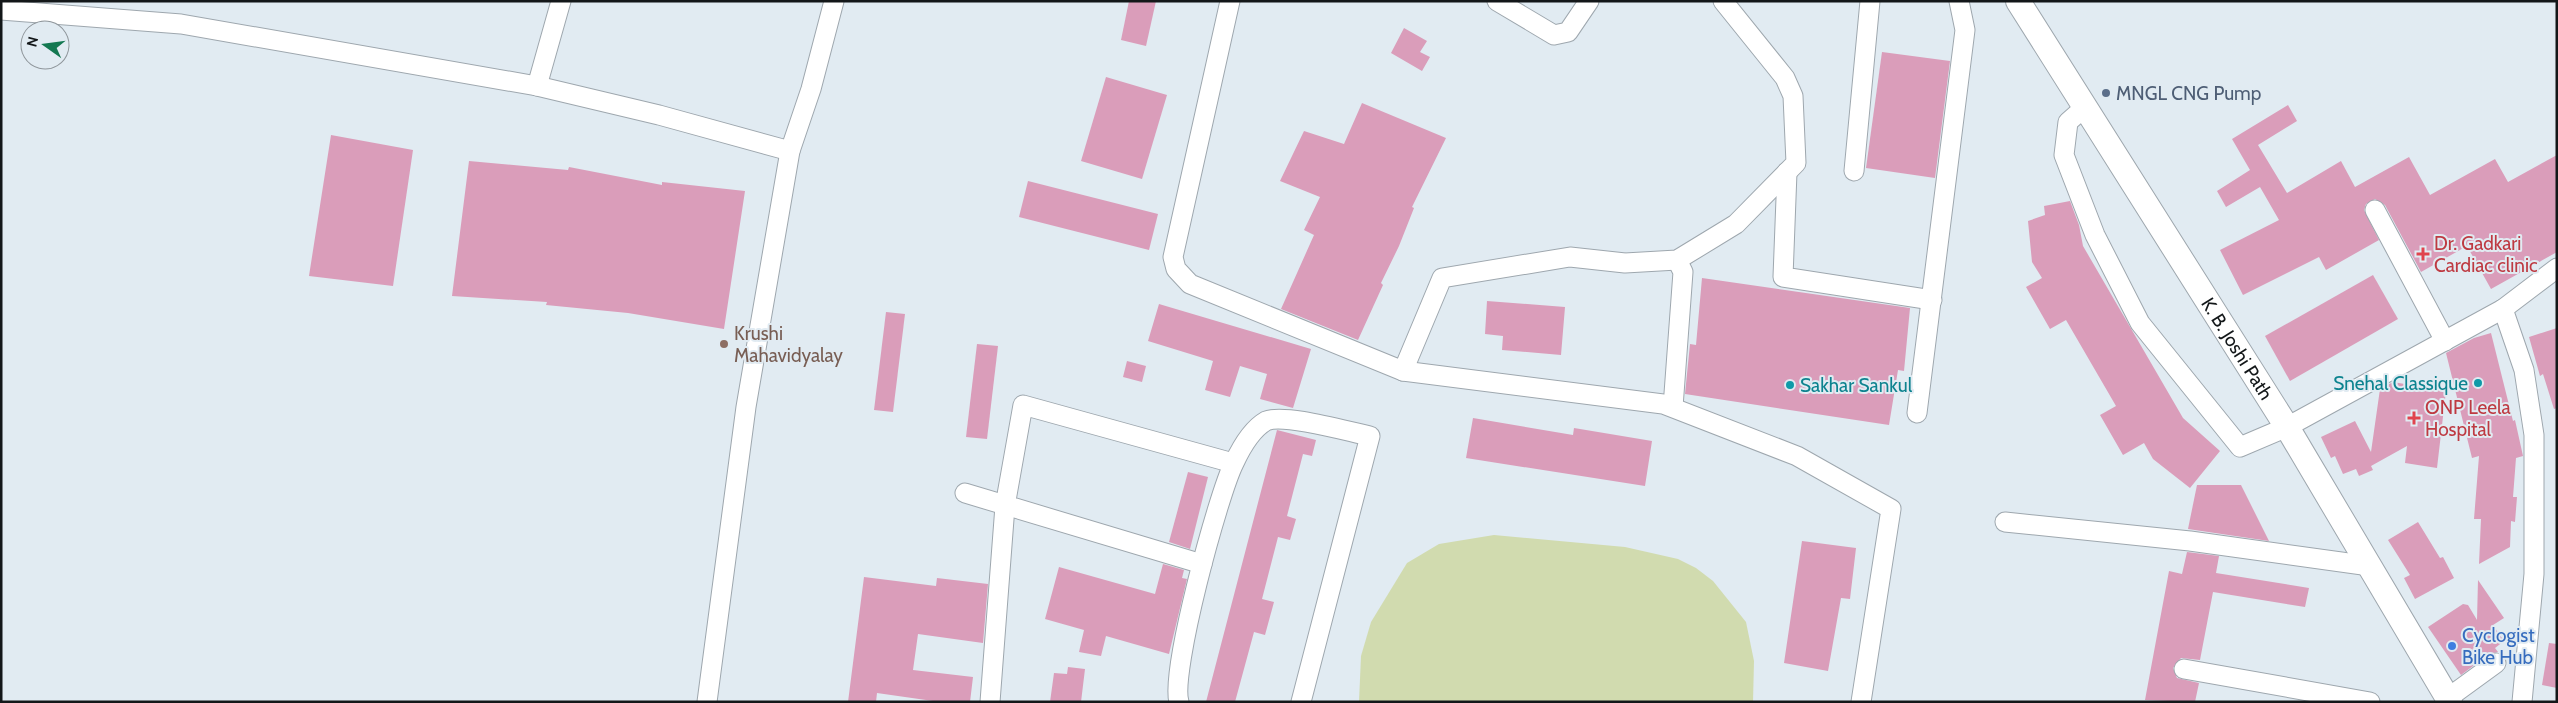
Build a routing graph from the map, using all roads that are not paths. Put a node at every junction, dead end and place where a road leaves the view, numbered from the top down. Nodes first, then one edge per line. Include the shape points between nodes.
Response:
1 (561, 1) edge
2 (834, 1) edge
3 (1230, 1) edge
4 (1497, 1) edge
5 (1589, 1) edge
6 (1723, 1) edge
7 (1870, 1) edge
8 (1959, 1) edge
9 (2018, 1) edge
10 (1, 10) edge
11 (537, 86) junction
12 (2085, 107) junction
13 (790, 151) junction
14 (1854, 171) dead end
15 (1787, 172) junction
16 (2375, 210) dead end
17 (1677, 260) junction
18 (2557, 268) edge
19 (1932, 300) junction
20 (2503, 308) junction
21 (2445, 340) junction
22 (1402, 371) junction
23 (1673, 408) junction
24 (1917, 413) dead end
25 (2287, 427) junction
26 (1233, 463) junction
27 (965, 494) dead end
28 (1005, 506) junction
29 (2005, 522) dead end
30 (1202, 564) junction
31 (2370, 566) junction
32 (2496, 663) dead end
33 (2184, 670) dead end
34 (2449, 700) edge
35 (708, 702) edge
36 (990, 702) edge
37 (1179, 702) edge
38 (1300, 702) edge
39 (1861, 702) edge
40 (2370, 702) edge
41 (2522, 702) edge

1 - 11 street
2 - 13 street via 811,89
3 - 22 street via 1173,257 1176,269 1190,284
4 - 5 street via 1554,35 1568,32
6 - 15 street via 1785,78 1793,96 1796,163
7 - 14 street
8 - 19 street via 1965,30
9 - 12 main road, K. B. Joshi Path
10 - 11 street via 181,24
11 - 13 street
12 - 25 main road, K. B. Joshi Path
12 - 25 street via 2068,122 2064,154 2095,235 2140,322 2240,446
13 - 35 street via 746,408
15 - 17 street via 1736,224
15 - 19 street via 1783,277
16 - 21 street
17 - 22 street via 1625,263 1570,256 1442,278
17 - 23 street via 1682,272
18 - 20 street
19 - 24 street
20 - 21 street
20 - 41 street via 2524,370 2534,436 2534,574
21 - 25 street
22 - 23 street via 1663,404
23 - 39 street via 1798,456 1891,509
25 - 31 main road, K. B. Joshi Path
26 - 28 street via 1023,405
26 - 30 street
26 - 38 street via 1253,431 1267,421 1284,418 1370,436
27 - 28 street
28 - 30 street
28 - 36 street
29 - 31 street via 2190,541
30 - 37 street via 1183,645
31 - 34 main road, K. B. Joshi Path
32 - 34 street
33 - 40 street

